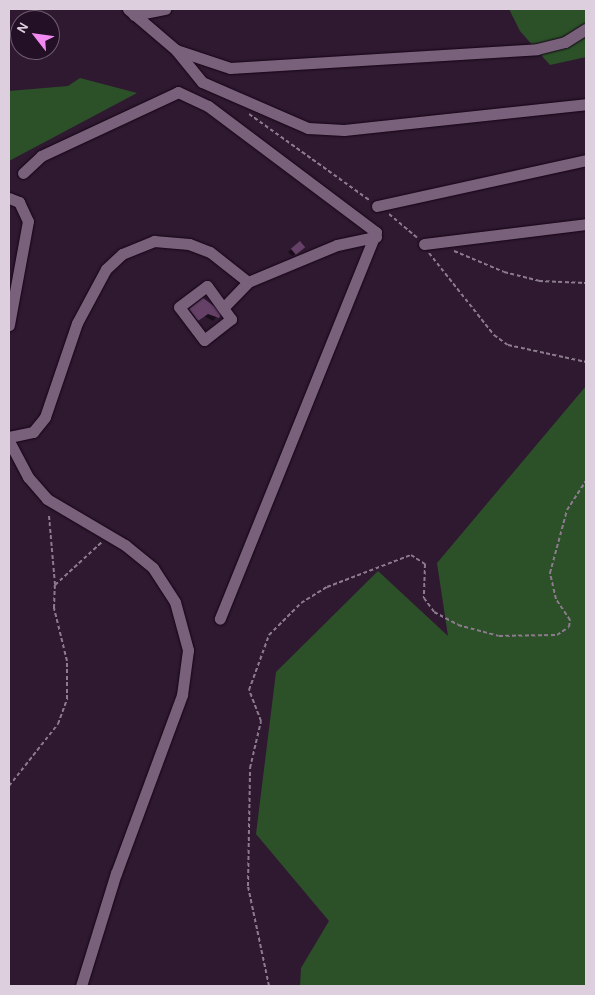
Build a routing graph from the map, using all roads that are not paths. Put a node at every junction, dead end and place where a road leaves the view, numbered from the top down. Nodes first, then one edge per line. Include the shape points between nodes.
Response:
1 (165, 9) edge
2 (131, 12) edge
3 (586, 29) edge
4 (176, 50) junction
5 (586, 104) edge
6 (586, 160) edge
7 (23, 173) dead end
8 (9, 198) edge
9 (377, 206) dead end
10 (586, 224) edge
11 (376, 237) junction
12 (424, 244) road end
13 (248, 282) junction
14 (223, 308) junction
15 (9, 325) edge
16 (9, 437) edge
17 (9, 441) edge
18 (220, 619) dead end
19 (80, 986) edge

1 - 2 street
2 - 4 street
3 - 4 street via 565,42 537,49 230,68
4 - 5 street via 202,82 308,128 344,130
6 - 9 street
7 - 11 street via 41,156 85,134 166,94 184,93 370,225
8 - 15 street via 18,202 28,221
10 - 12 street
11 - 13 street via 337,245
11 - 18 street
13 - 14 street
13 - 16 street via 210,252 189,244 154,241 122,254 106,269 77,323 46,417 33,432
14 - 14 street via 207,286 179,307 204,340 231,319
17 - 19 street via 28,477 47,499 143,558 169,590 184,628 188,664 182,695 116,872

